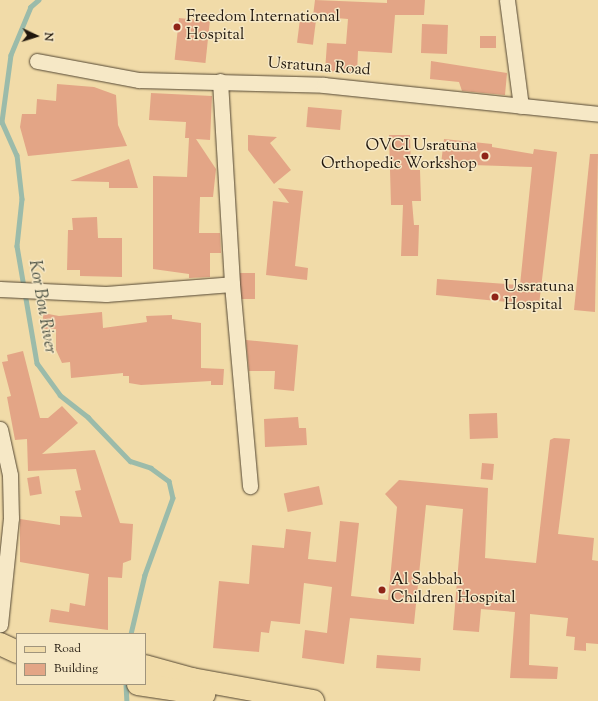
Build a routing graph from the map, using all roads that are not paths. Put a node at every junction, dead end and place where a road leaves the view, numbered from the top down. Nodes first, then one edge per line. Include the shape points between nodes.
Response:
1 (507, 0) edge
2 (37, 61) dead end
3 (220, 81) junction
4 (521, 106) junction
5 (598, 114) edge
6 (232, 284) junction
7 (0, 289) edge
8 (0, 429) edge
9 (250, 486) dead end
10 (0, 624) edge
11 (0, 632) edge
12 (16, 635) edge
13 (0, 644) edge
14 (16, 652) edge
15 (146, 666) edge
16 (142, 685) edge
17 (306, 700) edge

1 - 4 street
2 - 3 street, Usratuna Road via 139,80
3 - 4 street, Usratuna Road via 324,85
3 - 6 street
4 - 5 street, Usratuna Road
6 - 7 street via 93,294
6 - 9 street
8 - 10 street via 10,475 11,518
11 - 12 main road
13 - 14 main road
15 - 17 main road via 192,679
16 - 17 main road via 163,690 247,698

